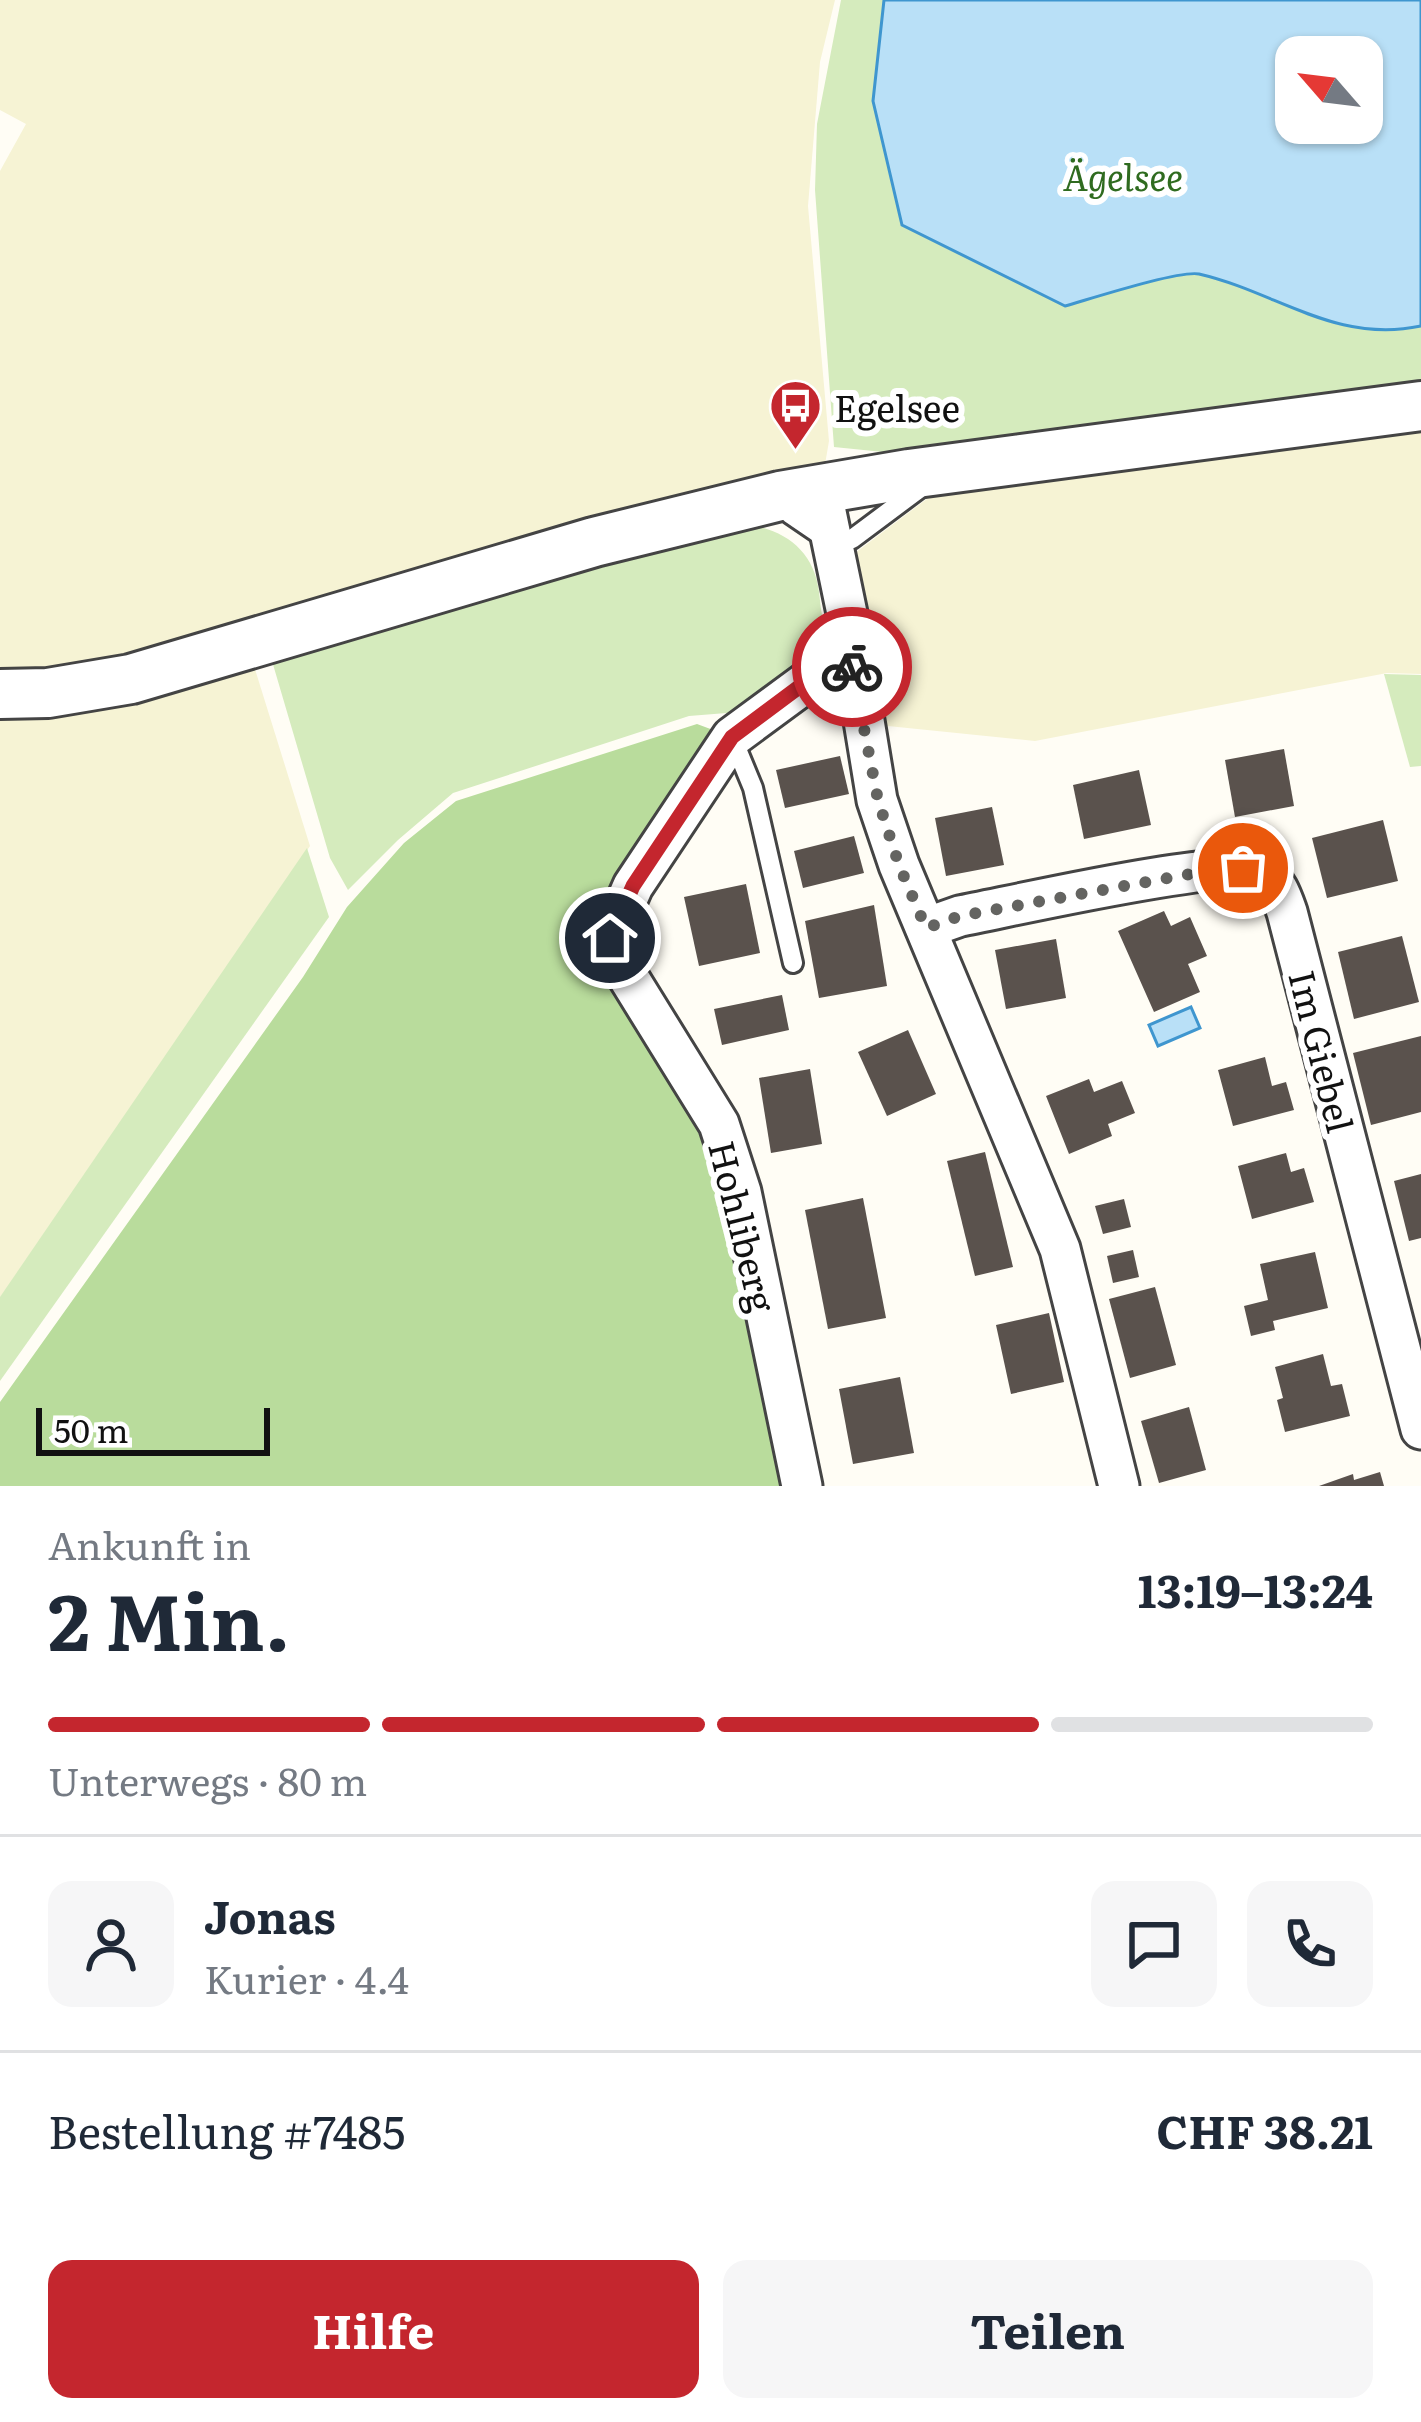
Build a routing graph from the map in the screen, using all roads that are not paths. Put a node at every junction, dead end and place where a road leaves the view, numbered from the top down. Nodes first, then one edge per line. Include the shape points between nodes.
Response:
1 (1421, 406) edge
2 (863, 459) dead end
3 (928, 472) junction
4 (797, 486) junction
5 (834, 544) junction
6 (846, 652) junction
7 (0, 694) edge
8 (732, 737) junction
9 (926, 928) junction
10 (793, 963) dead end
11 (1421, 1429) edge
12 (802, 1486) edge
13 (1119, 1486) edge

1 - 3 street
2 - 3 lane
3 - 4 street
3 - 5 lane via 852,538
4 - 5 street
4 - 7 street via 130,679
5 - 6 street via 849,623
6 - 8 street, Hohliberg
6 - 9 street via 878,800
8 - 10 lane via 753,788
8 - 12 street, Hohliberg via 633,886 610,938 719,1124 741,1192
9 - 11 street, Im Giebel via 1218,869 1262,873 1277,886
9 - 13 street via 1060,1249

